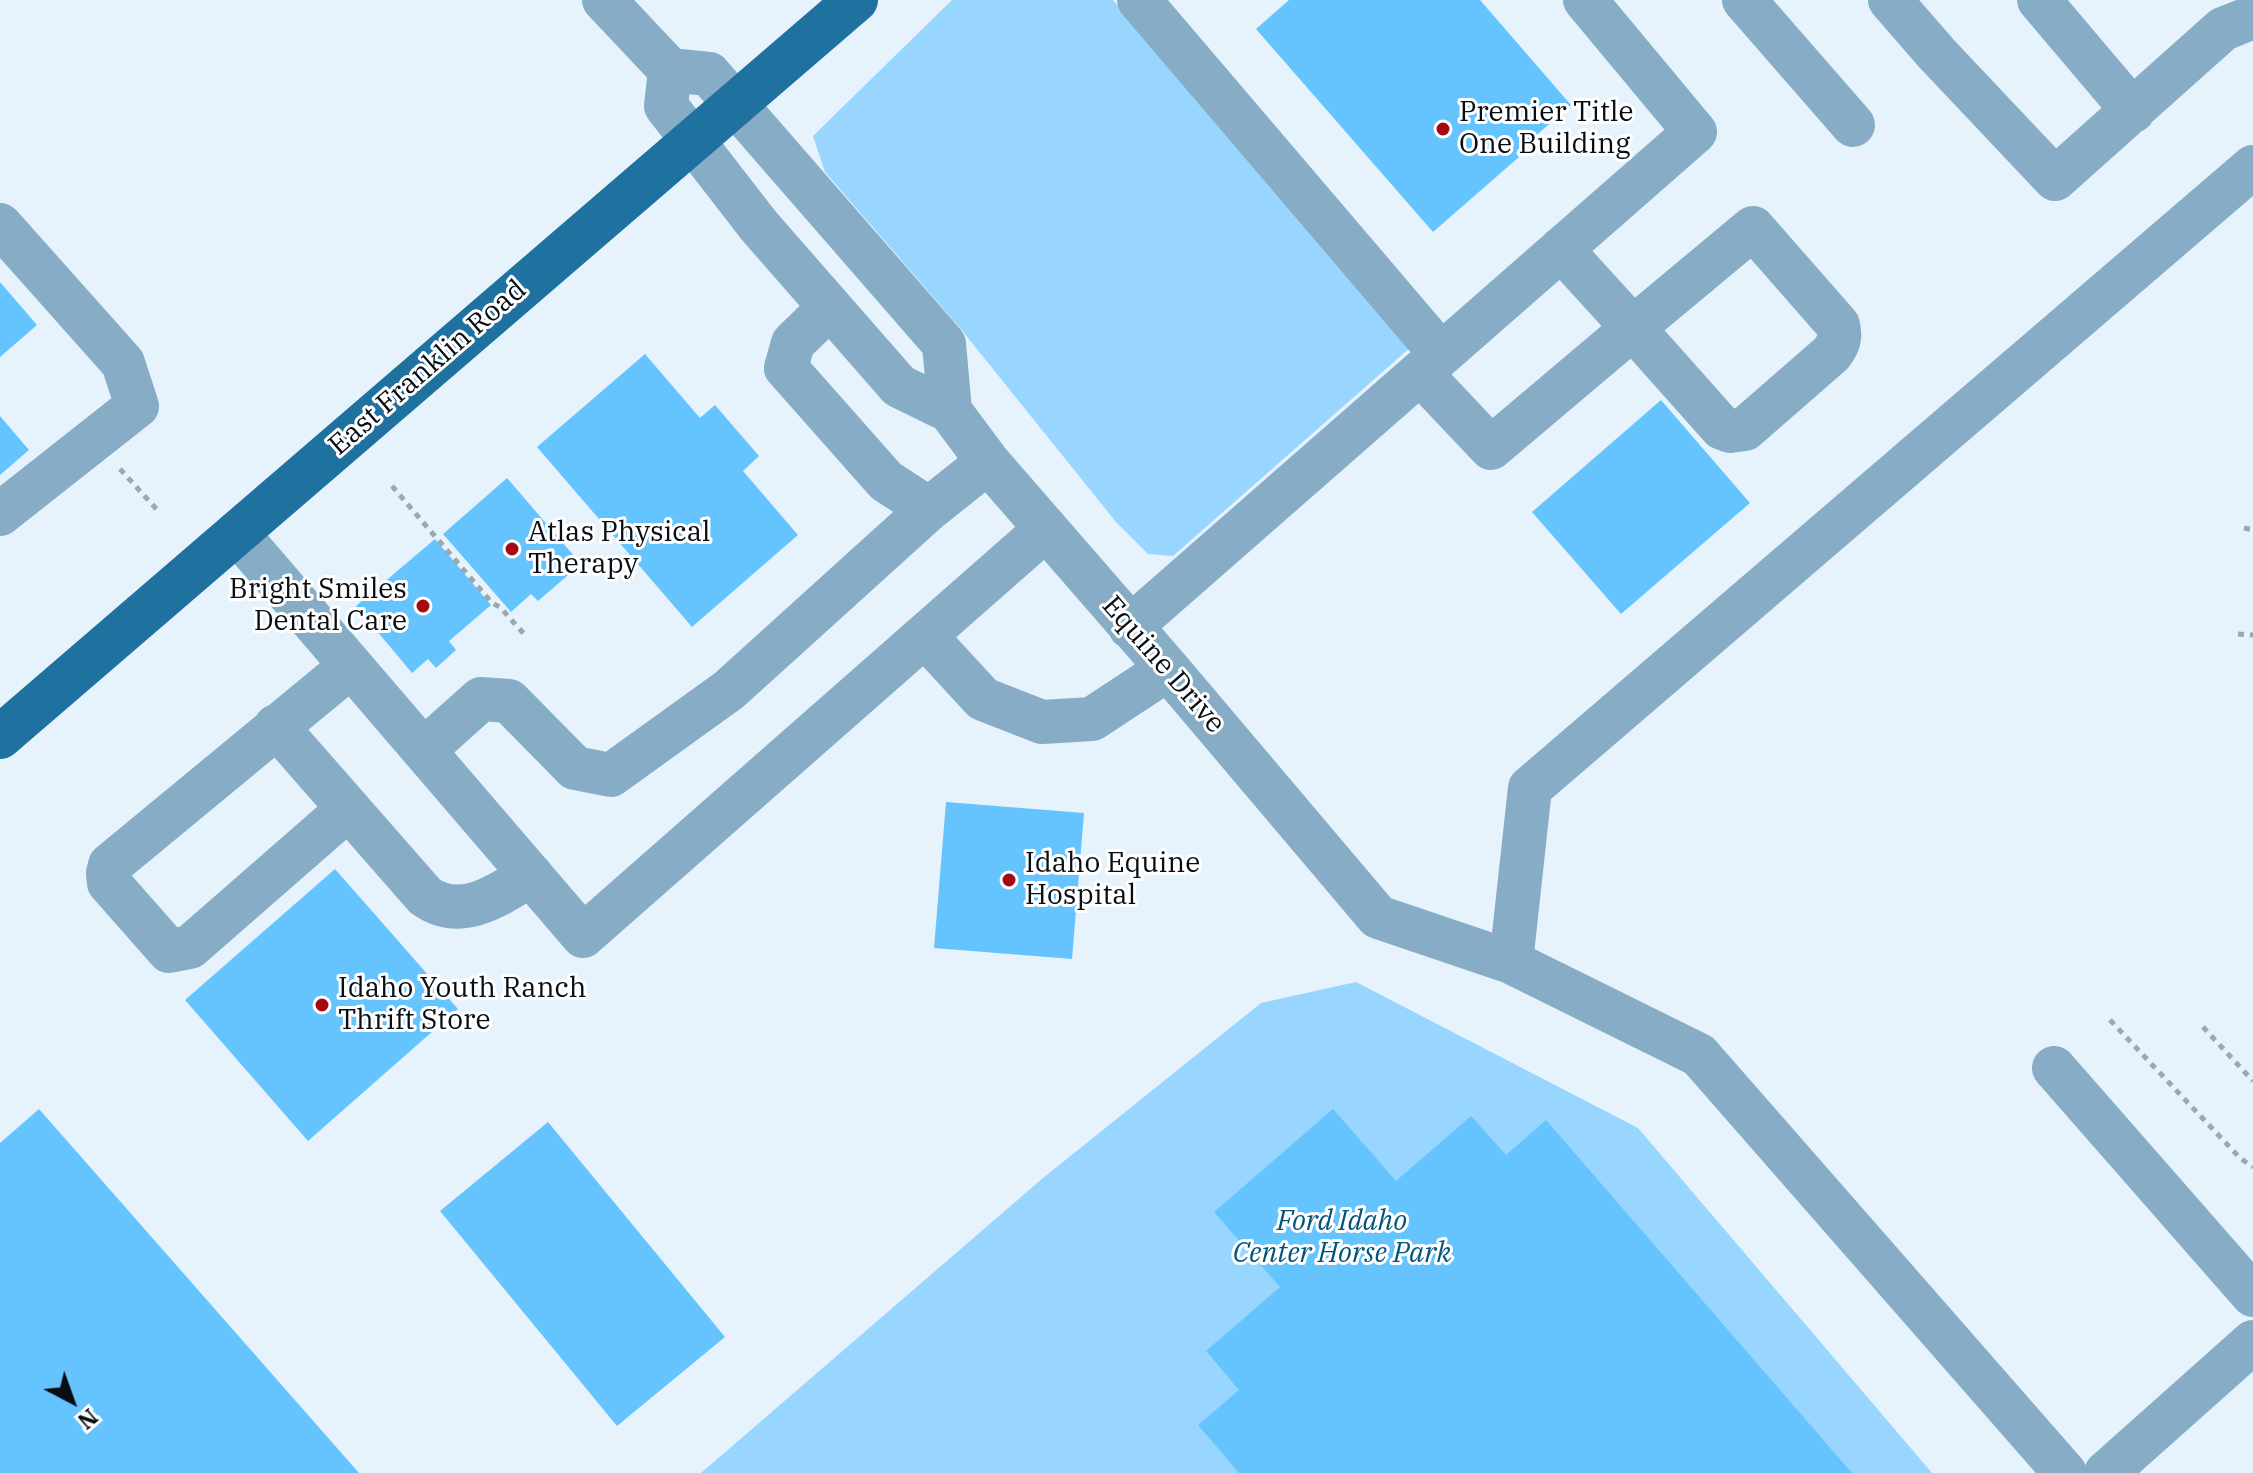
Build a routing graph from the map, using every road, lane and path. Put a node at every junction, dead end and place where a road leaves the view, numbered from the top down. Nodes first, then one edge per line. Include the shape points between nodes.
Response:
1 (604, 0) edge
2 (856, 0) edge
3 (1139, 0) edge
4 (1585, 0) edge
5 (1744, 0) edge
6 (1890, 0) edge
7 (2039, 0) edge
8 (2225, 15) edge
9 (670, 70) junction
10 (734, 105) junction
11 (2133, 111) junction
12 (1853, 125) dead end
13 (693, 141) junction
14 (2253, 167) edge
15 (0, 225) edge
16 (1561, 249) junction
17 (830, 307) junction
18 (1633, 328) junction
19 (1431, 364) junction
20 (950, 411) junction
21 (94, 440) junction
22 (988, 462) junction
23 (392, 486) dead end
24 (929, 509) junction
25 (160, 513) dead end
26 (0, 514) edge
27 (2244, 528) dead end
28 (1046, 529) junction
29 (2253, 530) edge
30 (237, 533) junction
31 (1130, 627) junction
32 (524, 634) dead end
33 (2238, 634) dead end
34 (2253, 635) edge
35 (925, 636) junction
36 (351, 666) junction
37 (1168, 669) junction
38 (276, 726) junction
39 (0, 737) edge
40 (424, 750) junction
41 (348, 809) junction
42 (531, 875) junction
43 (1511, 962) junction
44 (2110, 1020) dead end
45 (2203, 1027) dead end
46 (2054, 1068) dead end
47 (2253, 1081) edge
48 (2253, 1167) edge
49 (2253, 1295) edge
50 (2253, 1342) edge
51 (2065, 1473) edge
52 (2106, 1473) edge

1 - 9 street
2 - 10 main road, East Franklin Road
3 - 19 street
4 - 16 street via 1695,132
5 - 12 street
6 - 11 street via 2055,179
7 - 11 street
8 - 11 street
9 - 10 street via 709,74
9 - 13 street, Equine Drive via 666,106
10 - 13 main road, East Franklin Road
10 - 20 street via 944,344
13 - 17 street, Equine Drive
13 - 30 main road, East Franklin Road
14 - 43 street via 1530,788
15 - 21 street via 123,363 137,406
16 - 18 street
16 - 19 street
17 - 20 street, Equine Drive via 899,386
17 - 24 street via 793,343 786,368 886,481
18 - 18 street via 1730,431 1745,429 1831,354 1840,334 1838,325 1753,228
18 - 19 street via 1491,448
19 - 31 street
20 - 22 street, Equine Drive
21 - 25 path
21 - 26 street
22 - 24 street
22 - 28 street, Equine Drive
23 - 32 path
24 - 40 street via 729,690 611,775 575,768 509,701 481,699
27 - 29 path
28 - 31 street, Equine Drive
28 - 35 street
30 - 36 street
30 - 39 main road, East Franklin Road
31 - 37 street, Equine Drive
33 - 34 path
35 - 37 street via 983,699 1042,722 1092,719
35 - 42 street via 583,936
36 - 38 street
36 - 40 street
37 - 43 street, Equine Drive via 1378,917
38 - 41 street
38 - 41 street via 110,865 109,883 169,951 190,947
40 - 42 street
41 - 42 street via 438,905 490,900
43 - 51 street via 1699,1055
44 - 48 path
45 - 47 path
46 - 49 street
50 - 52 street

